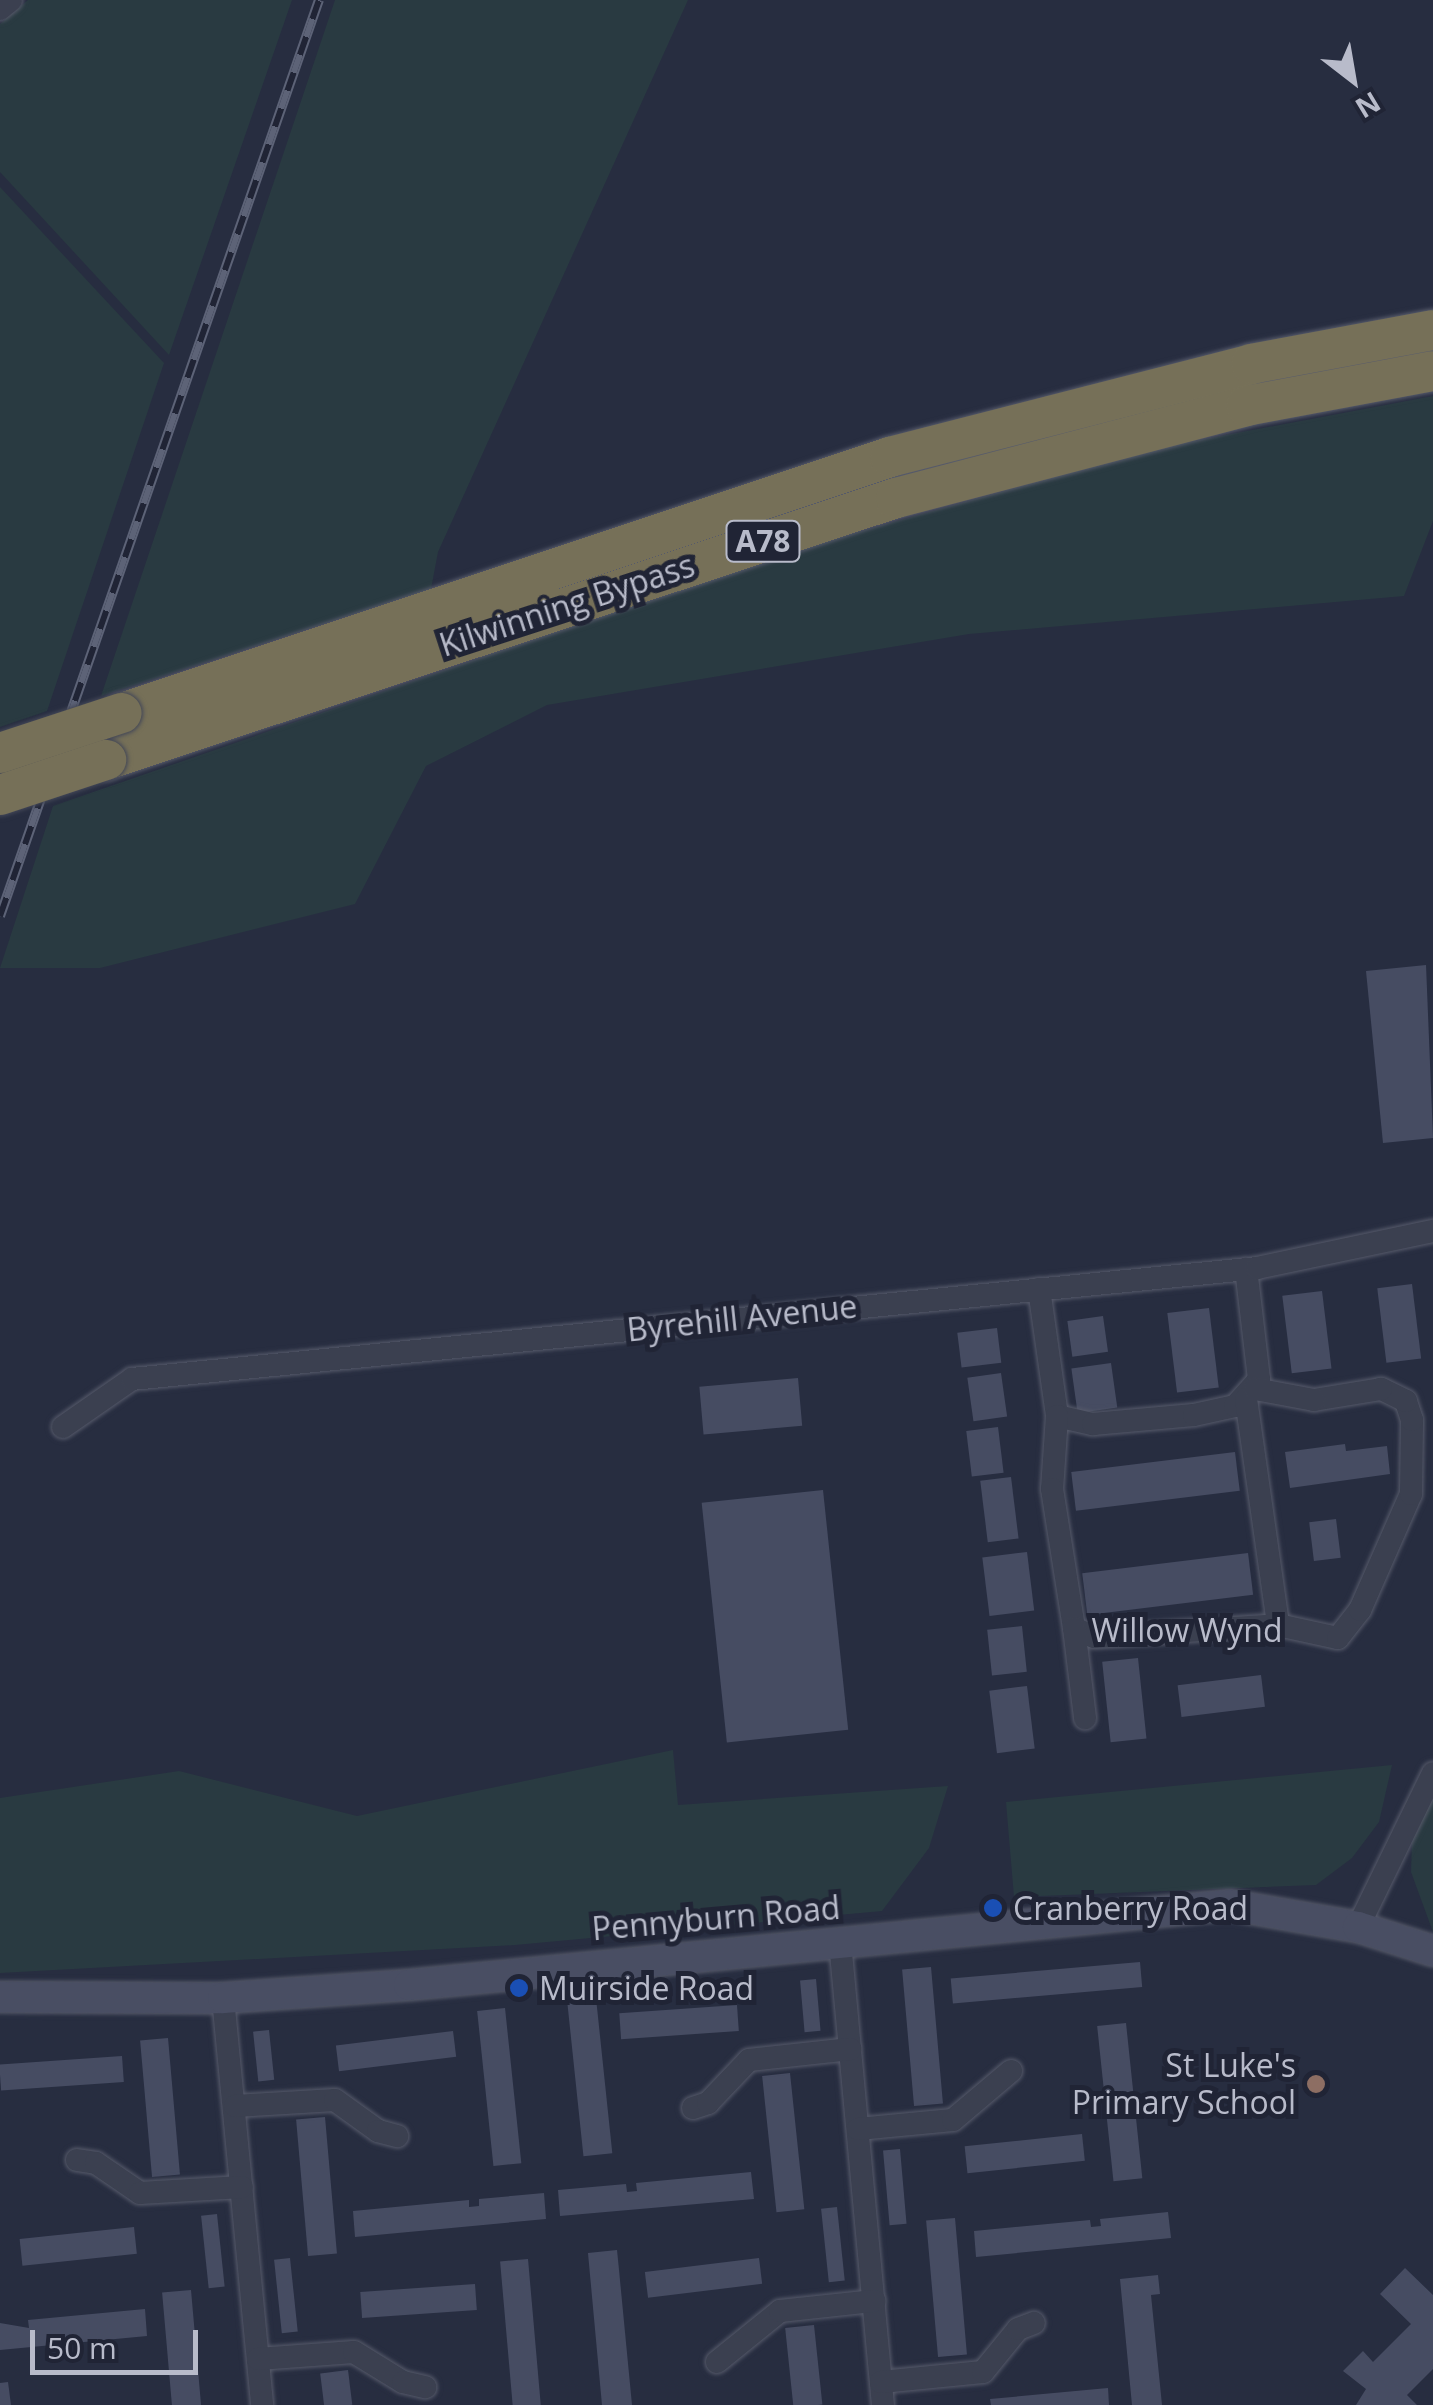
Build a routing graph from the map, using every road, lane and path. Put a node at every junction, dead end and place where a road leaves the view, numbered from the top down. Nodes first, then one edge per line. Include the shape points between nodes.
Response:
1 (11, 0) edge
2 (0, 9) edge
3 (1433, 330) edge
4 (1433, 370) edge
5 (0, 753) edge
6 (0, 795) edge
7 (1433, 1231) edge
8 (1246, 1268) junction
9 (1039, 1289) junction
10 (1251, 1394) junction
11 (1057, 1416) junction
12 (62, 1427) dead end
13 (1278, 1625) junction
14 (1074, 1628) junction
15 (1085, 1718) dead end
16 (1433, 1773) edge
17 (1358, 1927) junction
18 (840, 1942) junction
19 (1433, 1951) edge
20 (0, 1997) edge
21 (223, 1998) junction
22 (850, 2049) junction
23 (1011, 2072) dead end
24 (234, 2106) junction
25 (693, 2108) dead end
26 (858, 2129) junction
27 (397, 2136) dead end
28 (77, 2160) dead end
29 (242, 2187) junction
30 (874, 2301) junction
31 (1034, 2323) dead end
32 (258, 2359) junction
33 (717, 2362) dead end
34 (425, 2387) dead end
35 (882, 2393) edge
36 (262, 2405) edge

1 - 2 street
3 - 5 highway, Kilwinning Bypass / A78, bridge via 1251,364 890,457
4 - 6 highway, Kilwinning Bypass / A78, bridge via 1246,406 896,498
7 - 8 street, Byrehill Avenue
8 - 9 street, Byrehill Avenue
8 - 10 street
9 - 11 street, Willow Wynd
9 - 12 street, Byrehill Avenue via 132,1379
10 - 11 street via 1194,1415 1068,1424
10 - 13 street
10 - 13 street, Willow Wynd via 1314,1400 1381,1389 1406,1400 1414,1423 1411,1494 1353,1620 1338,1638 1327,1640
11 - 14 street, Willow Wynd via 1052,1488
13 - 14 street, Willow Wynd via 1094,1637
14 - 15 street
16 - 17 street
17 - 18 street, Pennyburn Road via 1230,1905
17 - 19 street, Pennyburn Road
18 - 21 street, Pennyburn Road
18 - 22 street
20 - 21 street, Pennyburn Road
21 - 24 street
22 - 25 street via 750,2060 708,2104
22 - 26 street
23 - 26 street via 953,2120
24 - 27 street via 335,2100 378,2131
24 - 29 street
26 - 30 street
28 - 29 street via 96,2163 140,2193
29 - 32 street
30 - 33 street via 780,2310
30 - 35 street
31 - 35 street via 1018,2329 983,2372
32 - 34 street via 354,2352 403,2382
32 - 36 street

